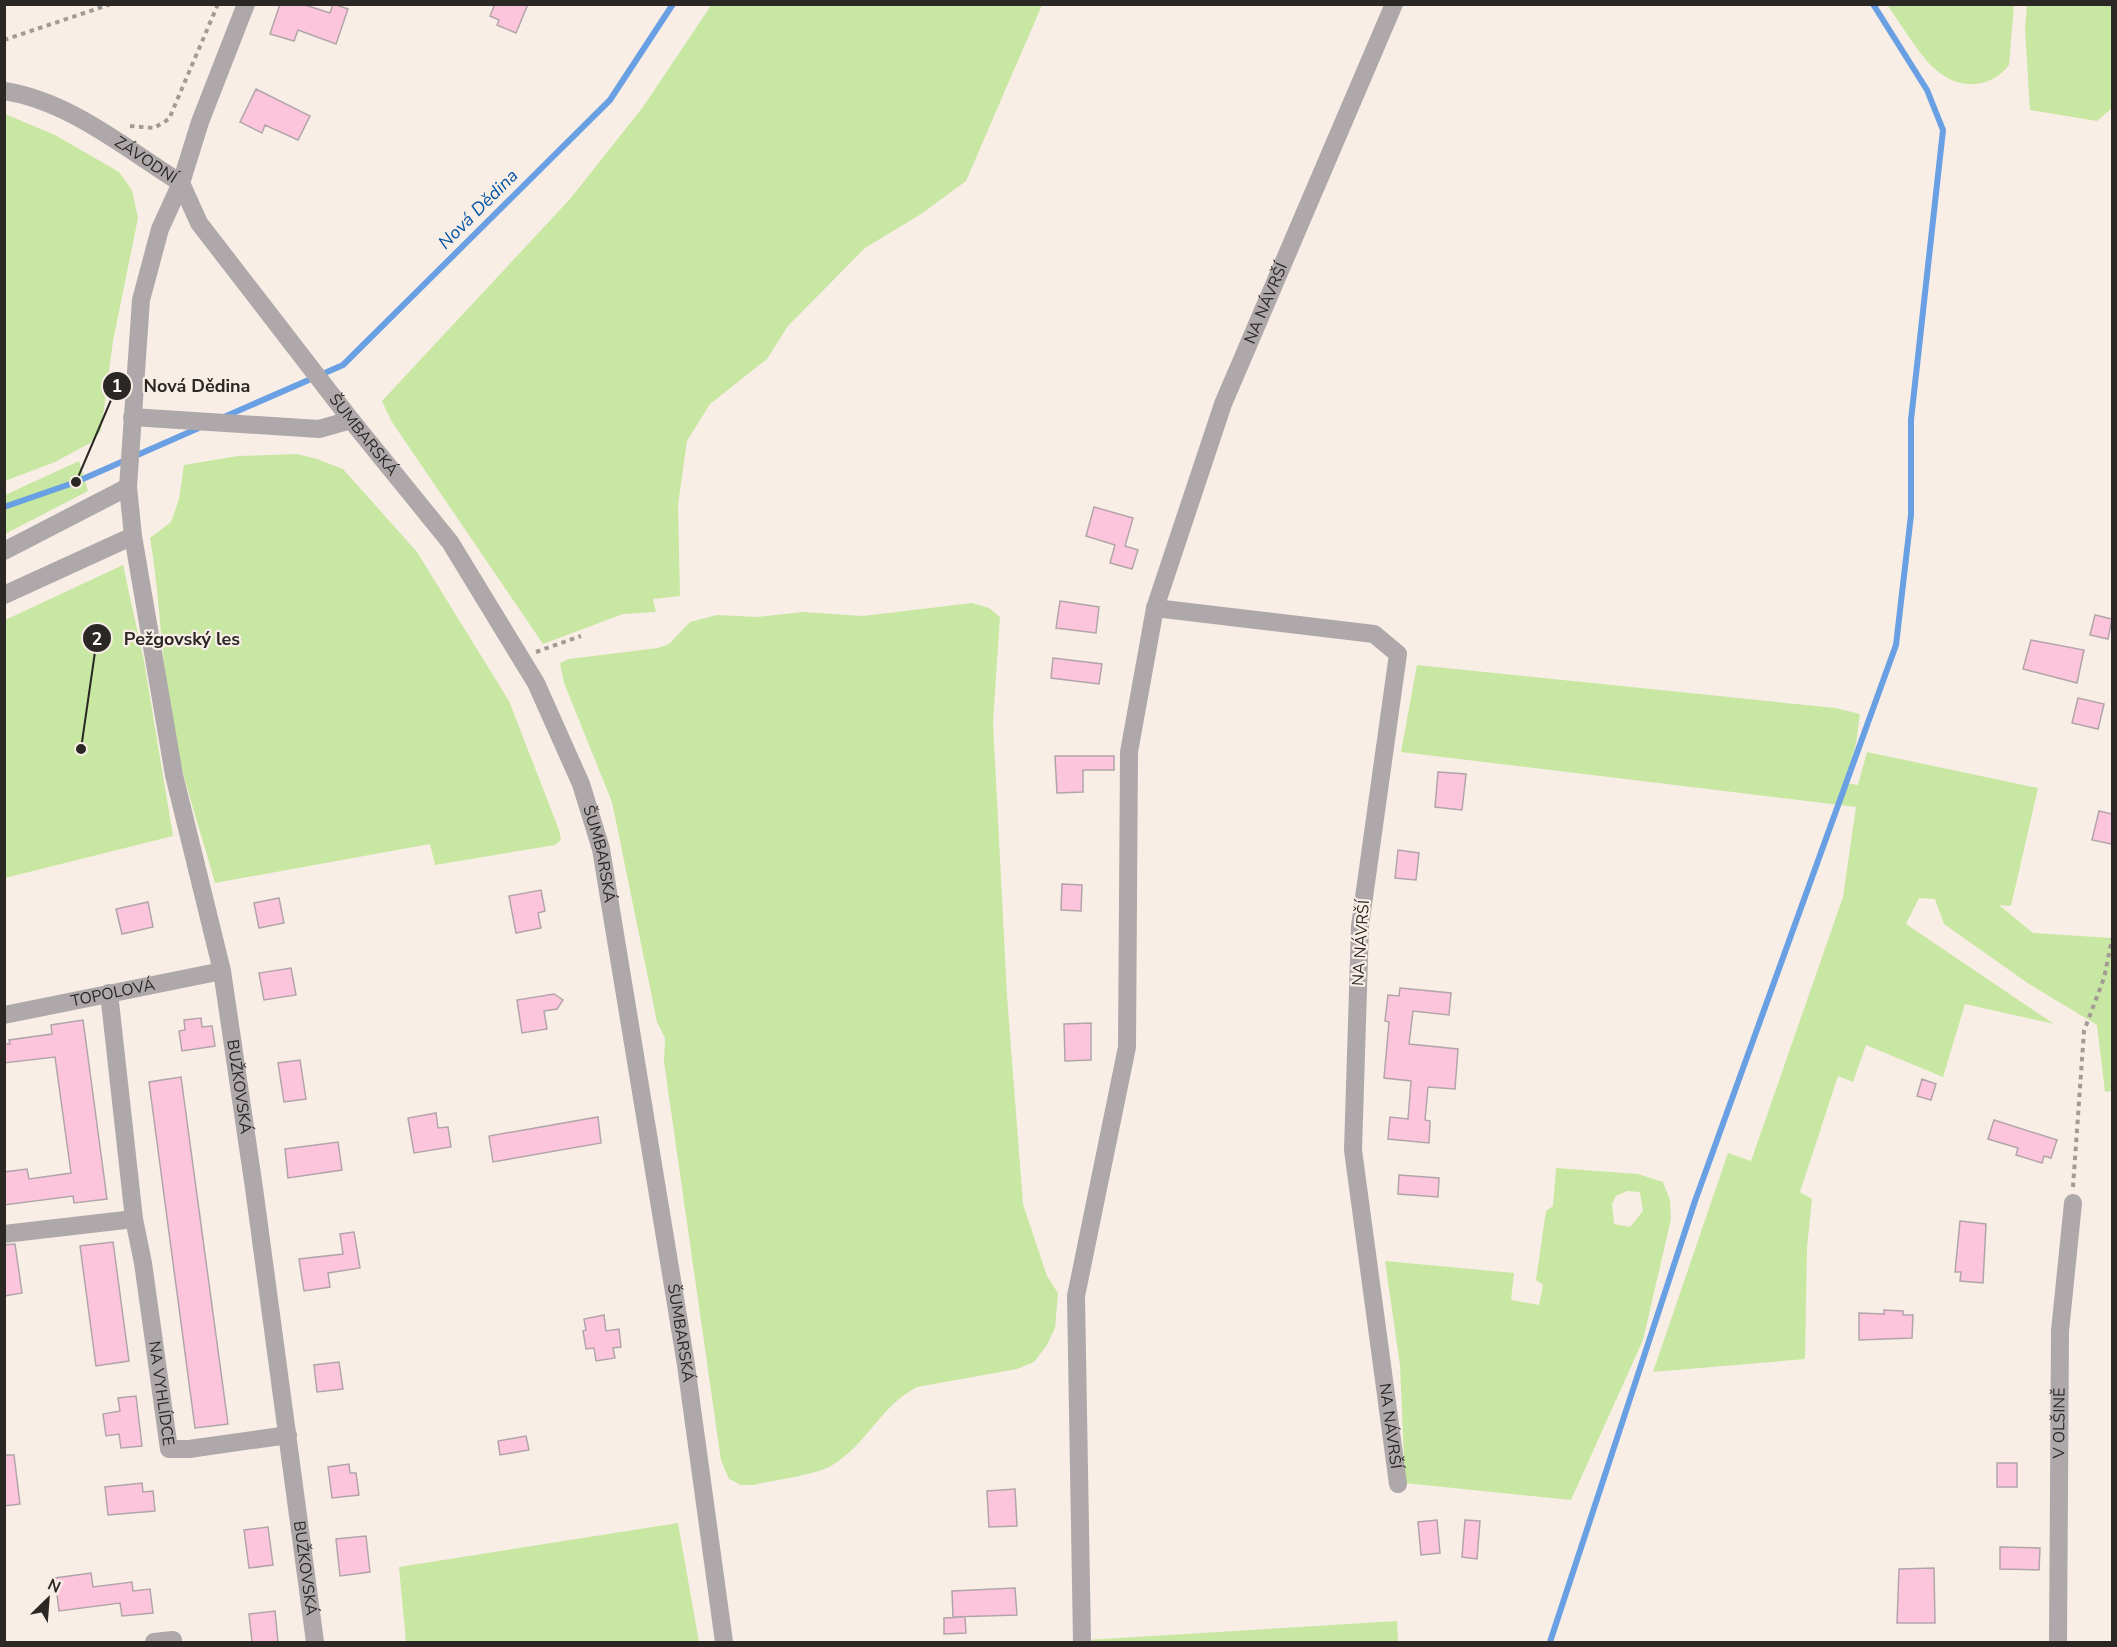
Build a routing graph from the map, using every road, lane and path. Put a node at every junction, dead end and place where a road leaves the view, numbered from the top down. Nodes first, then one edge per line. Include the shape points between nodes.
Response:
1 (111, 4) edge
2 (218, 4) edge
3 (246, 4) edge
4 (1394, 4) edge
5 (4, 40) edge
6 (4, 91) edge
7 (123, 122) dead end
8 (181, 183) junction
9 (132, 417) junction
10 (351, 420) junction
11 (128, 487) junction
12 (133, 536) junction
13 (4, 551) edge
14 (4, 595) edge
15 (1155, 608) junction
16 (582, 636) dead end
17 (536, 661) dead end
18 (2112, 939) edge
19 (222, 971) junction
20 (109, 993) junction
21 (4, 1014) edge
22 (2073, 1203) joint
23 (134, 1219) junction
24 (4, 1234) edge
25 (288, 1435) junction
26 (1398, 1484) dead end
27 (173, 1640) dead end
28 (154, 1642) edge
29 (315, 1642) edge
30 (723, 1642) edge
31 (1082, 1642) edge
32 (2058, 1642) edge

1 - 5 path
2 - 7 path via 170,119 154,128 133,127
3 - 8 street, ZÁVODNÍ
4 - 15 street, NA NÁVRŠÍ via 1223,404
6 - 8 street, ZÁVODNÍ via 75,116
8 - 9 street, BUŽKOVSKÁ via 160,229 141,300
8 - 10 street, ŠUMBARSKÁ via 199,223
9 - 10 street via 319,429
9 - 11 street, BUŽKOVSKÁ
10 - 30 street, ŠUMBARSKÁ via 450,542 536,683 581,784 602,849 686,1365
11 - 12 street, BUŽKOVSKÁ
11 - 13 street
12 - 14 street
12 - 19 street, BUŽKOVSKÁ via 174,775
15 - 26 street, NA NÁVRŠÍ via 1374,634 1398,654 1360,926 1353,1150
15 - 31 street, NA NÁVRŠÍ via 1129,752 1127,1047 1076,1296
16 - 17 path via 533,653
18 - 22 path via 2104,978 2084,1031
19 - 20 street, TOPOLOVÁ
19 - 25 street, BUŽKOVSKÁ
20 - 21 street, TOPOLOVÁ
20 - 23 street, NA VYHLÍDCE
22 - 32 street, V OLŠINĚ via 2060,1331
23 - 24 street
23 - 25 street, NA VYHLÍDCE via 168,1449
25 - 29 street, BUŽKOVSKÁ
27 - 28 street

